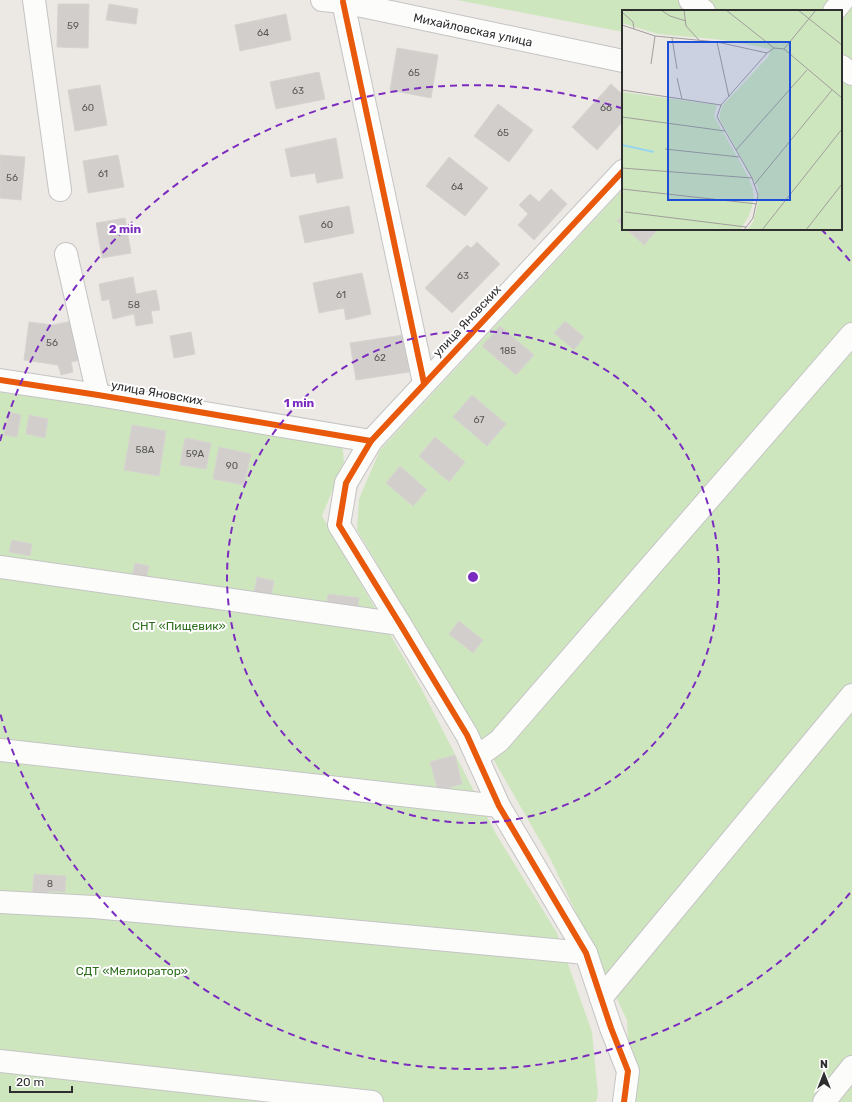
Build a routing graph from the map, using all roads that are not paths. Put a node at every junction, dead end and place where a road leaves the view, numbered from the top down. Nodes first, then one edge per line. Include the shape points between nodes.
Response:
1 (34, 0) edge
2 (690, 0) edge
3 (843, 0) edge
4 (333, 1) edge
5 (703, 10) edge
6 (835, 10) edge
7 (622, 61) edge
8 (842, 67) edge
9 (852, 74) edge
10 (622, 172) edge
11 (60, 190) dead end
12 (66, 254) dead end
13 (852, 334) edge
14 (0, 380) edge
15 (424, 383) junction
16 (98, 395) junction
17 (371, 441) junction
18 (0, 567) edge
19 (400, 624) junction
20 (852, 695) edge
21 (0, 750) edge
22 (477, 758) junction
23 (499, 806) junction
24 (0, 902) edge
25 (586, 954) junction
26 (602, 998) junction
27 (0, 1061) edge
28 (852, 1066) edge
29 (372, 1102) edge
30 (624, 1102) edge
31 (824, 1102) edge

1 - 11 street
2 - 5 street
3 - 6 street
4 - 7 street, Михайловская улица
4 - 15 street
8 - 9 street
10 - 15 street, улица Яновских
12 - 16 street
13 - 22 street via 499,741
14 - 16 street, улица Яновских
15 - 17 street, улица Яновских
16 - 17 street, улица Яновских
17 - 19 street via 346,483 339,525
18 - 19 street
19 - 22 street via 467,735
20 - 26 street
21 - 23 street
22 - 23 street
23 - 25 street
24 - 25 street via 94,907
25 - 26 street
26 - 30 street via 628,1071
27 - 29 street
28 - 31 street

